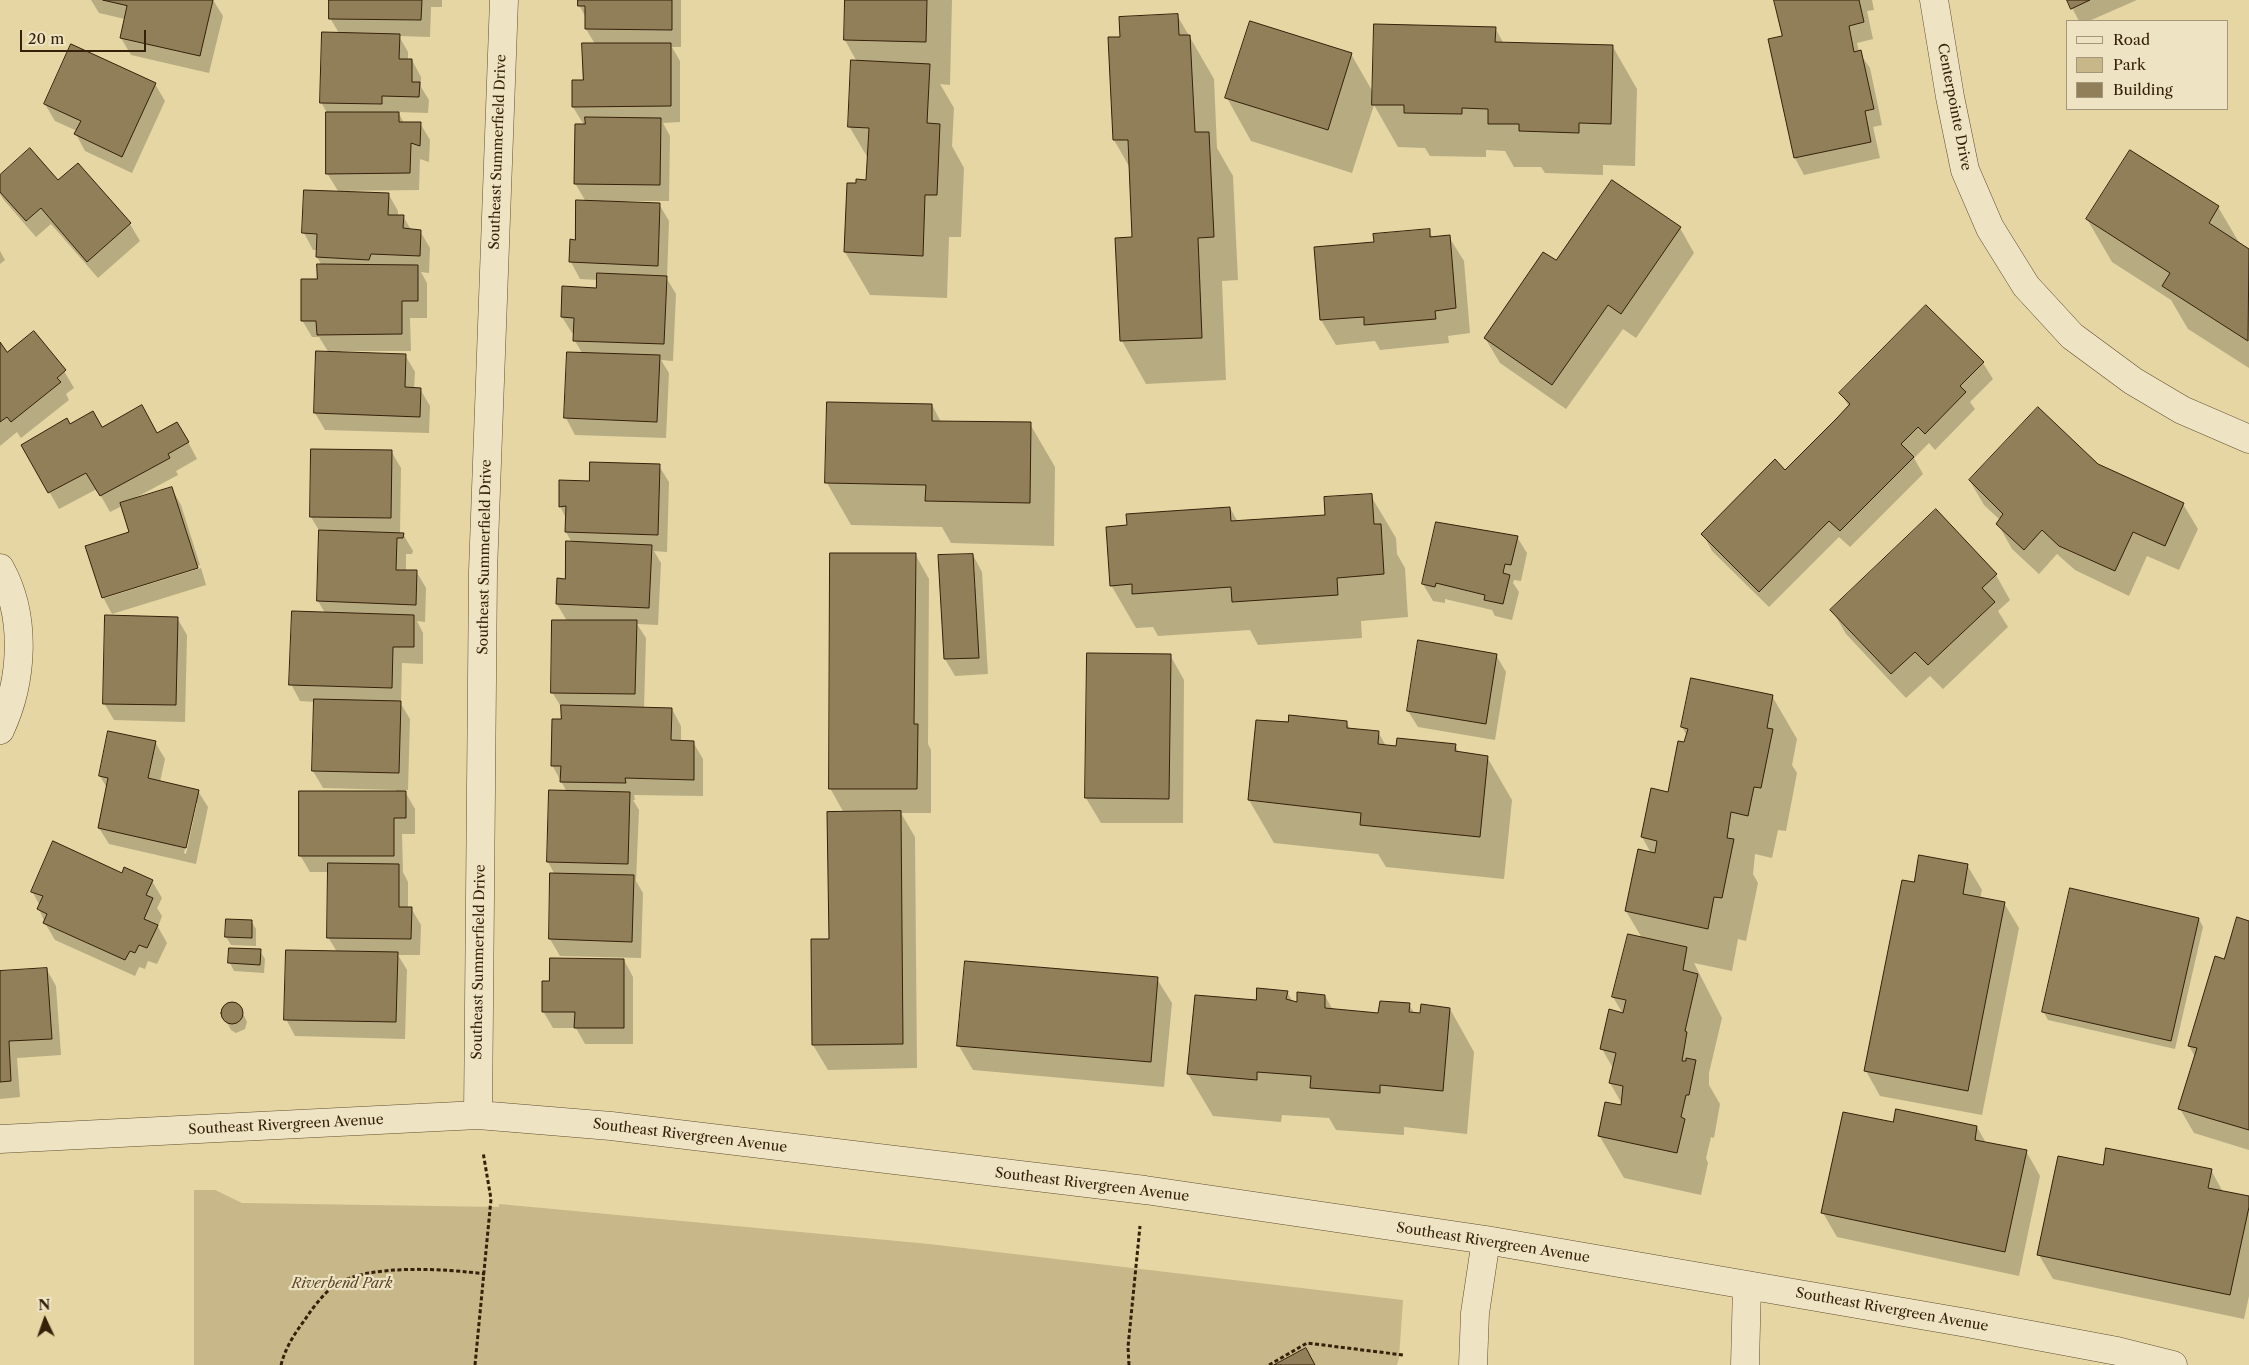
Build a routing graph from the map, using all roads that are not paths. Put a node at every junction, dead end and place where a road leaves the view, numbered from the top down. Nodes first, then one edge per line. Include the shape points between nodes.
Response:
1 (504, 0) edge
2 (1934, 0) edge
3 (2249, 439) edge
4 (0, 568) edge
5 (0, 730) edge
6 (478, 1115) junction
7 (0, 1138) edge
8 (1486, 1240) junction
9 (1747, 1285) junction
10 (1472, 1365) edge
11 (1745, 1365) edge
12 (2173, 1365) edge

1 - 6 street, Southeast Summerfield Drive via 483,571
2 - 3 street, Centerpointe Drive via 1966,170 1990,228 2026,286 2072,336 2133,382 2182,410
4 - 5 street via 18,624 18,662
6 - 7 street, Southeast Rivergreen Avenue
6 - 8 street, Southeast Rivergreen Avenue via 610,1126 1145,1190
8 - 9 street, Southeast Rivergreen Avenue
8 - 10 street via 1475,1313
9 - 11 street
9 - 12 street, Southeast Rivergreen Avenue via 1967,1323

